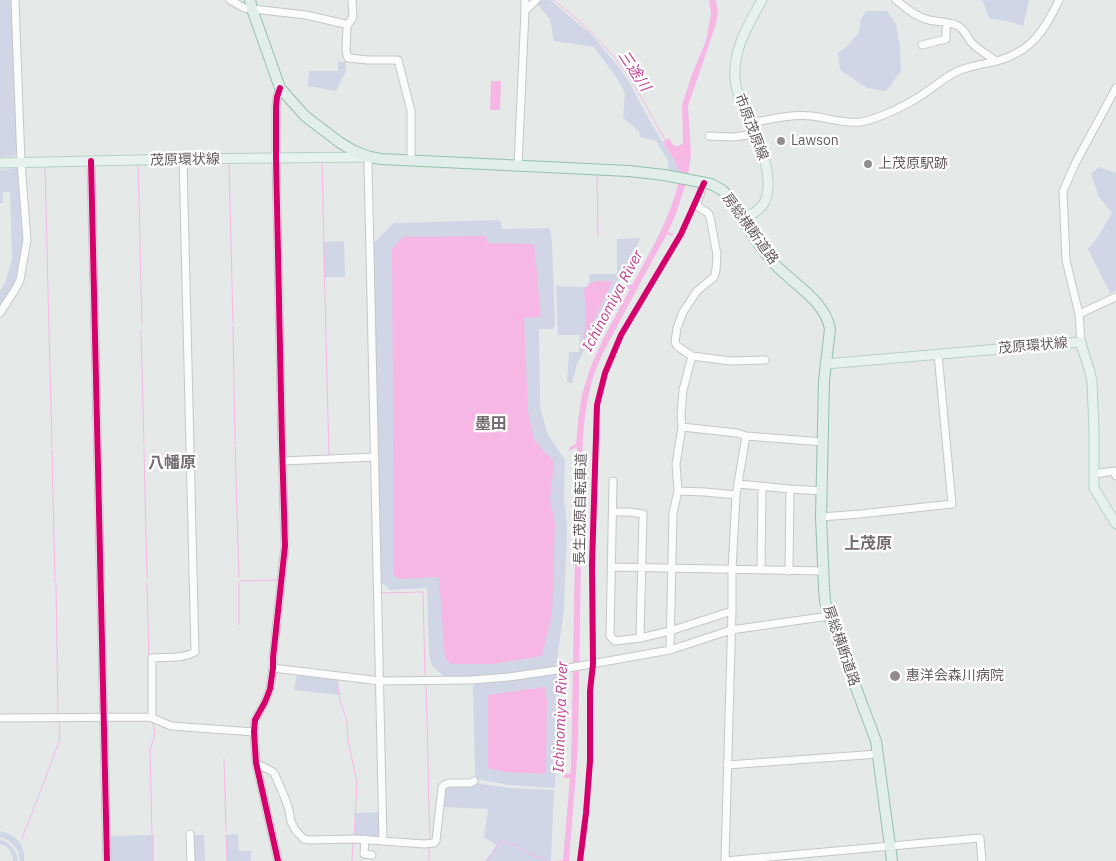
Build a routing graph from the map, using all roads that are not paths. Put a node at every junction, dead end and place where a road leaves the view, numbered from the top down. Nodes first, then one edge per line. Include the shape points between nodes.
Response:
1 (15, 0) edge
2 (230, 0) edge
3 (352, 0) edge
4 (525, 0) edge
5 (536, 0) edge
6 (762, 0) edge
7 (896, 0) edge
8 (1059, 0) edge
9 (251, 5) edge
10 (525, 11) junction
11 (948, 23) junction
12 (347, 26) junction
13 (922, 45) dead end
14 (996, 61) junction
15 (280, 88) junction
16 (1116, 88) edge
17 (751, 123) junction
18 (756, 134) junction
19 (709, 136) dead end
20 (370, 157) junction
21 (276, 158) junction
22 (183, 159) junction
23 (411, 161) junction
24 (91, 162) junction
25 (0, 163) edge
26 (21, 163) junction
27 (518, 165) junction
28 (704, 182) junction
29 (743, 219) junction
30 (1116, 297) edge
31 (0, 313) edge
32 (1079, 314) junction
33 (1081, 342) junction
34 (938, 354) junction
35 (692, 356) junction
36 (765, 360) dead end
37 (825, 364) junction
38 (682, 428) junction
39 (746, 436) junction
40 (823, 442) junction
41 (375, 457) junction
42 (283, 461) junction
43 (1094, 474) junction
44 (1116, 476) edge
45 (613, 481) dead end
46 (738, 484) junction
47 (762, 486) junction
48 (790, 489) junction
49 (822, 490) junction
50 (678, 491) junction
51 (736, 495) junction
52 (613, 512) junction
53 (821, 516) junction
54 (1116, 524) edge
55 (611, 568) junction
56 (642, 568) junction
57 (672, 569) junction
58 (732, 570) junction
59 (761, 570) junction
60 (789, 570) junction
61 (823, 571) junction
62 (732, 611) junction
63 (829, 616) junction
64 (731, 630) junction
65 (670, 631) junction
66 (640, 638) junction
67 (670, 650) junction
68 (273, 668) junction
69 (380, 681) junction
70 (104, 716) junction
71 (0, 718) edge
72 (152, 718) junction
73 (254, 732) junction
74 (878, 754) junction
75 (256, 763) junction
76 (727, 765) junction
77 (474, 781) dead end
78 (190, 834) dead end
79 (365, 839) junction
80 (383, 840) junction
81 (890, 846) junction
82 (372, 854) dead end
83 (785, 858) edge
84 (107, 861) edge
85 (191, 861) edge
86 (278, 861) edge
87 (725, 861) edge
88 (892, 861) edge
89 (982, 861) edge

1 - 26 street
2 - 9 street via 244,8
3 - 12 street via 353,17
4 - 10 street
5 - 10 street
6 - 17 main road, 市原茂原線 via 747,27 735,69 736,88
7 - 11 street via 929,20
8 - 14 street via 1040,33 1027,46
9 - 12 street
9 - 15 highway, 房総横断道路
10 - 27 street
11 - 13 street via 946,39
11 - 14 street via 962,29 971,42
12 - 23 street via 348,58 398,60 412,111
14 - 17 street via 952,74 917,99 867,120 849,122 801,116
15 - 20 highway, 房総横断道路 via 318,126 354,151
15 - 21 street via 276,107
16 - 32 street via 1063,191 1066,260
17 - 18 main road, 市原茂原線
18 - 19 street
18 - 29 main road, 市原茂原線 via 768,176 767,195 760,209
20 - 21 main road, 茂原環状線
20 - 23 highway, 房総横断道路
20 - 41 street
21 - 22 main road, 茂原環状線
21 - 42 street
22 - 24 main road, 茂原環状線
22 - 72 street via 195,652 179,657 152,658
23 - 27 highway, 房総横断道路
24 - 26 main road, 茂原環状線
24 - 70 street
25 - 26 main road, 茂原環状線
26 - 31 street via 27,240 20,280
27 - 28 highway, 房総横断道路 via 628,171
28 - 29 highway, 房総横断道路 via 722,190
28 - 35 street via 697,206 710,217 718,255 714,278 697,291 677,328 677,346
29 - 37 highway, 房総横断道路 via 769,258 811,297 829,322
30 - 32 street
32 - 33 street
33 - 34 main road, 茂原環状線
33 - 43 main road, 茂原環状線 via 1092,382
34 - 37 main road, 茂原環状線
34 - 53 street via 952,504
35 - 36 street via 730,361
35 - 38 street via 683,390
37 - 40 highway, 房総横断道路
38 - 39 street
38 - 50 street via 676,464
39 - 40 street
39 - 46 street
40 - 49 highway, 房総横断道路
41 - 42 street
41 - 69 street
42 - 68 street via 285,546
43 - 44 street via 1114,471
43 - 54 main road, 茂原環状線 via 1094,491
45 - 52 street
46 - 47 street
46 - 51 street
47 - 48 street
47 - 59 street
48 - 49 street
48 - 60 street
49 - 53 highway, 房総横断道路
50 - 51 street
50 - 57 street via 673,513
51 - 58 street
52 - 55 street
52 - 56 street via 643,514
53 - 61 highway, 房総横断道路
55 - 56 street
55 - 66 street via 610,636 615,641
56 - 57 street
56 - 66 street
57 - 58 street
57 - 65 street
58 - 59 street
58 - 62 street
59 - 60 street
60 - 61 street
61 - 63 highway, 房総横断道路
62 - 64 street
62 - 65 street
63 - 64 street
63 - 74 highway, 房総横断道路
64 - 67 street
64 - 76 street
65 - 66 street
65 - 67 street
67 - 69 street via 510,677
68 - 69 street
68 - 73 street via 268,696 255,720
69 - 80 street
70 - 71 street
70 - 72 street
70 - 84 street
72 - 73 street via 170,726
73 - 75 street
74 - 76 street
74 - 81 highway, 房総横断道路
75 - 79 street via 275,775 292,822 302,838
75 - 86 street
76 - 87 street
77 - 80 street via 442,787 434,843
78 - 85 street
79 - 80 street
79 - 82 street via 364,854
81 - 83 street
81 - 88 highway, 房総横断道路
81 - 89 street via 980,838
83 - 87 street

